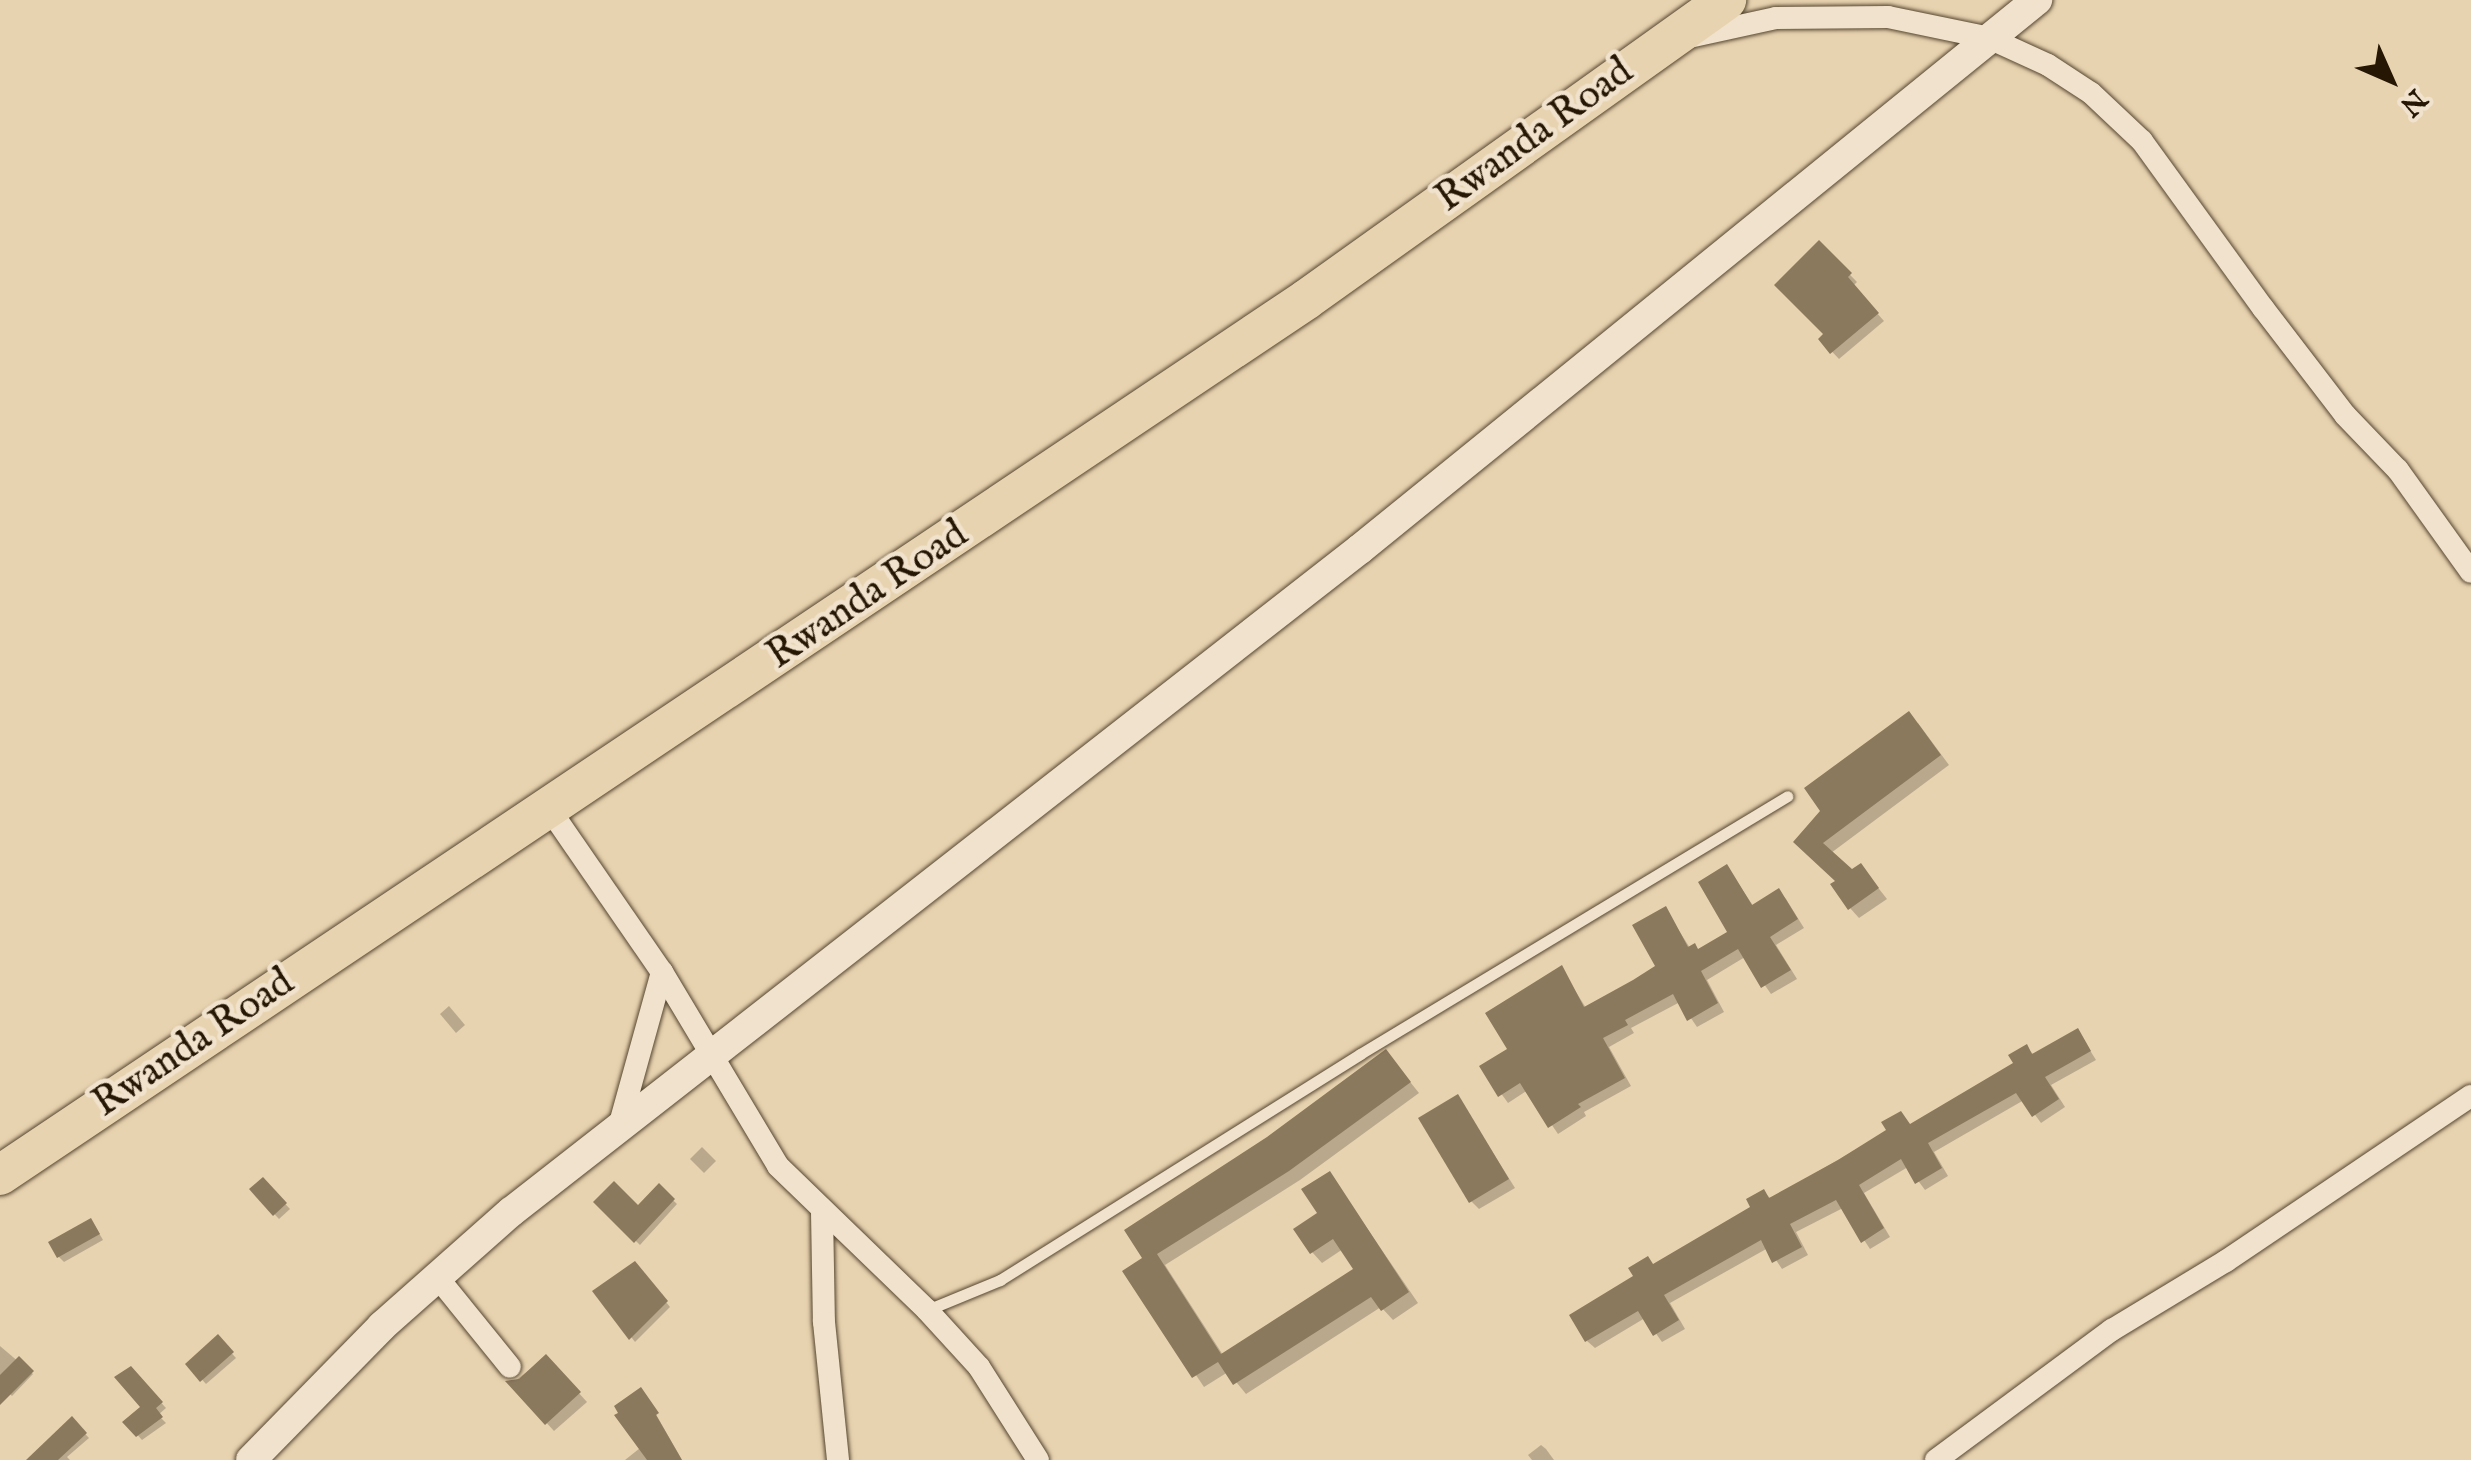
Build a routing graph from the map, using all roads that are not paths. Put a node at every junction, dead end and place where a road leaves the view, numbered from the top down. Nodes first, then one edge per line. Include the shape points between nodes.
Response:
1 (1726, 0) edge
2 (2037, 0) edge
3 (1989, 38) junction
4 (1666, 42) junction
5 (2471, 572) edge
6 (1787, 796) dead end
7 (548, 807) junction
8 (662, 972) junction
9 (714, 1056) junction
10 (2471, 1096) edge
11 (620, 1126) junction
12 (0, 1175) edge
13 (822, 1212) junction
14 (438, 1278) junction
15 (927, 1310) junction
16 (510, 1367) dead end
17 (251, 1460) edge
18 (838, 1460) edge
19 (1038, 1460) edge
20 (1936, 1460) edge

1 - 4 highway, Rwanda Road
2 - 3 street
3 - 4 street via 1839,14 1776,18
3 - 5 street via 2091,92 2142,141 2344,415 2398,470
3 - 9 street via 1490,444
4 - 7 highway, Rwanda Road via 1308,299
6 - 15 lane via 1000,1280
7 - 8 street
7 - 12 highway, Rwanda Road
8 - 9 street
8 - 11 street
9 - 11 street
9 - 13 street via 754,1133
10 - 20 street via 2059,1366
11 - 14 street
13 - 15 street
13 - 18 street via 824,1322
14 - 16 street
14 - 17 street
15 - 19 street via 998,1393

